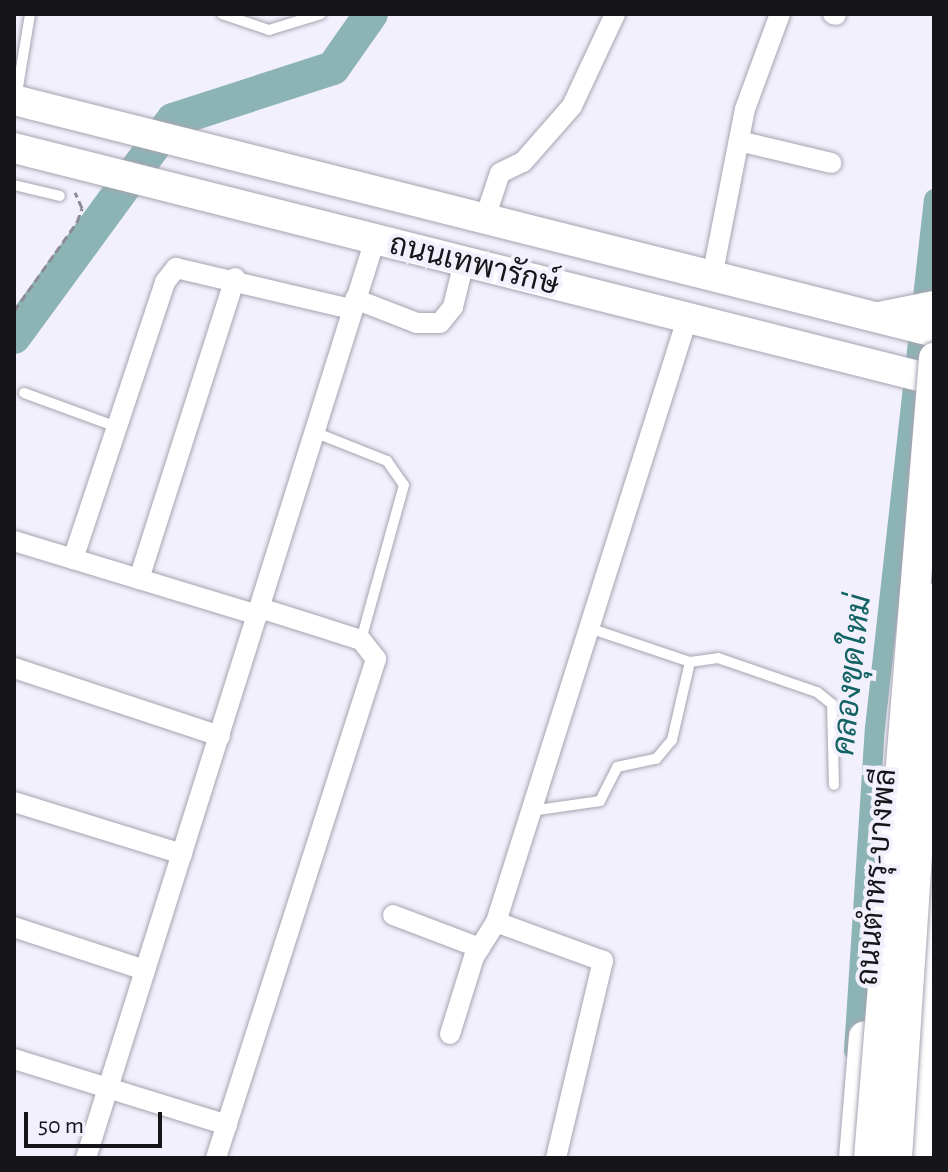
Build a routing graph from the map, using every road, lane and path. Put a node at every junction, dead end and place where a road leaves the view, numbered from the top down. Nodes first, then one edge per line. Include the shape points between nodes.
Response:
1 (30, 14) edge
2 (222, 14) edge
3 (321, 14) edge
4 (615, 14) edge
5 (780, 14) edge
6 (15, 101) edge
7 (739, 141) junction
8 (14, 148) edge
9 (55, 158) junction
10 (831, 163) dead end
11 (14, 185) edge
12 (60, 196) dead end
13 (485, 218) junction
14 (375, 240) junction
15 (464, 262) junction
16 (712, 277) junction
17 (235, 278) junction
18 (353, 304) junction
19 (934, 306) edge
20 (14, 311) edge
21 (874, 318) junction
22 (687, 319) junction
23 (934, 332) edge
24 (934, 358) edge
25 (934, 380) edge
26 (24, 393) dead end
27 (117, 427) junction
28 (314, 432) junction
29 (14, 541) edge
30 (73, 559) junction
31 (139, 579) junction
32 (934, 598) edge
33 (934, 605) edge
34 (259, 612) junction
35 (589, 628) junction
36 (361, 640) junction
37 (690, 662) junction
38 (14, 668) edge
39 (220, 736) junction
40 (834, 785) dead end
41 (14, 802) edge
42 (531, 811) junction
43 (182, 854) junction
44 (934, 867) edge
45 (393, 915) dead end
46 (496, 922) junction
47 (14, 927) edge
48 (480, 948) junction
49 (932, 960) edge
50 (145, 970) junction
51 (450, 1034) dead end
52 (14, 1059) edge
53 (108, 1089) junction
54 (227, 1125) junction
55 (86, 1158) edge
56 (216, 1158) edge
57 (556, 1158) edge
58 (854, 1158) edge
59 (869, 1158) edge
60 (897, 1158) edge
61 (918, 1158) edge

1 - 6 lane
2 - 3 lane via 269,30
4 - 13 street via 572,106 523,162 500,173
5 - 7 street
6 - 13 main road, ถนนเทพารักษ์
7 - 10 street
7 - 16 street
8 - 9 main road, ถนนเทพารักษ์
9 - 14 main road, ถนนเทพารักษ์
9 - 20 path via 82,208
11 - 12 lane
13 - 16 main road, ถนนเทพารักษ์
14 - 15 main road, ถนนเทพารักษ์
14 - 18 street
15 - 18 street via 453,307 440,323 417,323
15 - 22 main road, ถนนเทพารักษ์
16 - 21 main road, ถนนเทพารักษ์
17 - 18 street
17 - 27 street via 176,268
17 - 31 street
18 - 28 street
19 - 21 main road
21 - 23 main road, ถนนเทพารักษ์
22 - 25 main road, ถนนเทพารักษ์
22 - 35 street
24 - 59 main road, bridge
26 - 27 lane
27 - 30 street
28 - 34 street
28 - 36 lane via 387,461 404,485
29 - 30 street
30 - 31 street
31 - 34 street
32 - 60 main road, bridge
33 - 58 main road, ถนนตำหรุ-บางพลี, bridge via 905,659 893,704
34 - 36 street
34 - 39 street
35 - 37 lane
35 - 42 street
36 - 54 street via 372,648 374,672
37 - 40 lane via 718,658 832,704
37 - 42 lane via 672,740 656,759 617,767 600,801
38 - 39 street
39 - 43 street
41 - 43 street
42 - 46 street
43 - 50 street
44 - 49 main road, ถนนตำหรุ-บางพลี
45 - 48 street
46 - 48 street
46 - 57 street via 603,961
47 - 50 street
48 - 51 street
49 - 61 main road, ถนนตำหรุ-บางพลี
50 - 53 street
52 - 53 street
53 - 54 street
53 - 55 street
54 - 56 street

